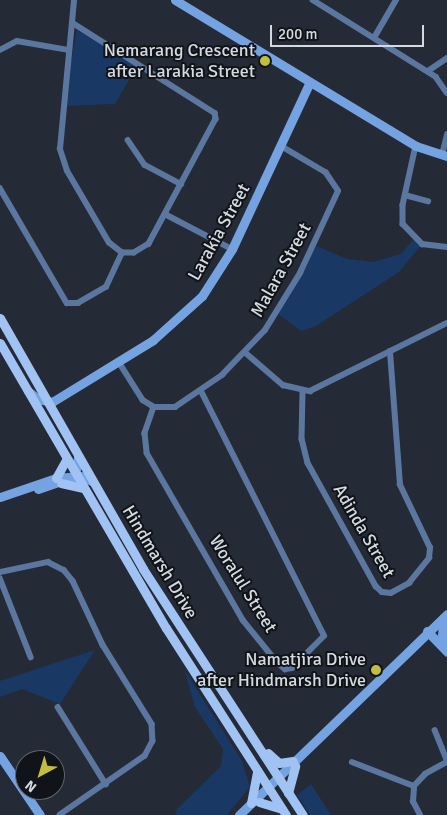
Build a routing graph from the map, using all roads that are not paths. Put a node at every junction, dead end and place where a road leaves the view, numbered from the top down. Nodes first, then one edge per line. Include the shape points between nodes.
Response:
1 (74, 0) edge
2 (175, 0) edge
3 (396, 0) edge
4 (317, 1) edge
5 (73, 23) junction
6 (374, 38) junction
7 (0, 50) edge
8 (68, 50) junction
9 (447, 58) edge
10 (428, 71) junction
11 (313, 84) junction
12 (447, 93) edge
13 (447, 136) edge
14 (128, 140) dead end
15 (416, 146) junction
16 (282, 147) junction
17 (445, 155) edge
18 (181, 184) junction
19 (0, 188) edge
20 (405, 195) junction
21 (428, 200) dead end
22 (165, 214) junction
23 (447, 247) edge
24 (232, 249) junction
25 (122, 253) junction
26 (0, 318) edge
27 (447, 323) edge
28 (0, 343) edge
29 (390, 351) junction
30 (246, 353) junction
31 (119, 362) junction
32 (26, 389) junction
33 (303, 392) junction
34 (202, 393) junction
35 (47, 402) junction
36 (154, 407) junction
37 (45, 422) junction
38 (78, 456) junction
39 (66, 460) junction
40 (75, 476) junction
41 (59, 480) junction
42 (92, 481) junction
43 (82, 488) junction
44 (0, 497) edge
45 (0, 572) edge
46 (0, 578) edge
47 (445, 616) edge
48 (429, 629) junction
49 (417, 639) junction
50 (446, 647) edge
51 (31, 656) dead end
52 (58, 707) dead end
53 (245, 727) junction
54 (435, 730) dead end
55 (0, 756) edge
56 (447, 761) edge
57 (352, 762) dead end
58 (294, 764) junction
59 (257, 771) junction
60 (279, 778) junction
61 (106, 784) junction
62 (414, 786) junction
63 (269, 789) junction
64 (288, 793) junction
65 (255, 802) junction
66 (284, 812) edge
67 (40, 815) edge
68 (60, 815) edge
69 (239, 815) edge
70 (246, 815) edge
71 (303, 815) edge
72 (420, 815) edge

1 - 5 street
2 - 11 street
3 - 6 street
4 - 6 street
5 - 8 street
5 - 18 street via 215,114
6 - 10 street
7 - 8 street via 17,41
8 - 25 street via 61,156 110,243
9 - 10 street
10 - 12 street
11 - 15 street
11 - 16 street, Larakia Street
13 - 17 street
14 - 18 street via 145,165
15 - 17 street
15 - 20 street
16 - 24 street, Larakia Street
16 - 30 street, Malara Street via 326,173 338,191 300,273 277,313
18 - 22 street
19 - 25 street via 67,303 78,303 106,287
20 - 21 street
20 - 23 street via 402,214 408,232 422,244
22 - 24 street
22 - 25 street via 144,250
24 - 31 street, Larakia Street via 213,282 190,308 169,328
26 - 35 main road, Hindmarsh Drive
27 - 29 street
28 - 32 main road, Hindmarsh Drive
29 - 33 street via 325,386
29 - 33 street, Adinda Street via 400,484 430,548 428,558 409,583 391,593 382,592 376,586 308,463 302,439
30 - 33 street via 283,385
30 - 34 street, Malara Street
31 - 35 street, Larakia Street
31 - 36 street via 136,394
32 - 35 street
32 - 37 main road, Hindmarsh Drive
34 - 36 street, Malara Street via 175,407
34 - 36 street, Woralul Street via 324,636 317,647 288,669 277,662 243,620 147,453 145,433
35 - 37 street
35 - 38 main road, Hindmarsh Drive
37 - 39 main road, Hindmarsh Drive
38 - 40 street
38 - 42 main road, Hindmarsh Drive
39 - 40 main road, Hindmarsh Drive
39 - 41 main road
40 - 41 street
40 - 42 street
40 - 43 main road, Hindmarsh Drive
41 - 43 main road
41 - 44 street
42 - 53 main road, Hindmarsh Drive
43 - 59 main road, Hindmarsh Drive
45 - 61 street via 48,562 64,570 73,581 103,645 149,718 154,734 151,749
46 - 51 street
47 - 48 street
47 - 50 street via 442,635
48 - 49 street
48 - 50 street
49 - 50 street
49 - 58 street
52 - 61 street
53 - 58 main road via 253,730 271,758 279,763
53 - 60 main road, Hindmarsh Drive
54 - 56 street
55 - 67 street
56 - 62 street via 425,774
57 - 62 street
58 - 60 street
58 - 64 main road
59 - 63 main road, Hindmarsh Drive
59 - 65 main road
60 - 63 street
60 - 64 main road, Hindmarsh Drive
61 - 68 street
62 - 72 street via 413,802
63 - 65 street
63 - 66 main road, Hindmarsh Drive
64 - 71 main road, Hindmarsh Drive
65 - 66 main road
65 - 69 street
65 - 70 street

